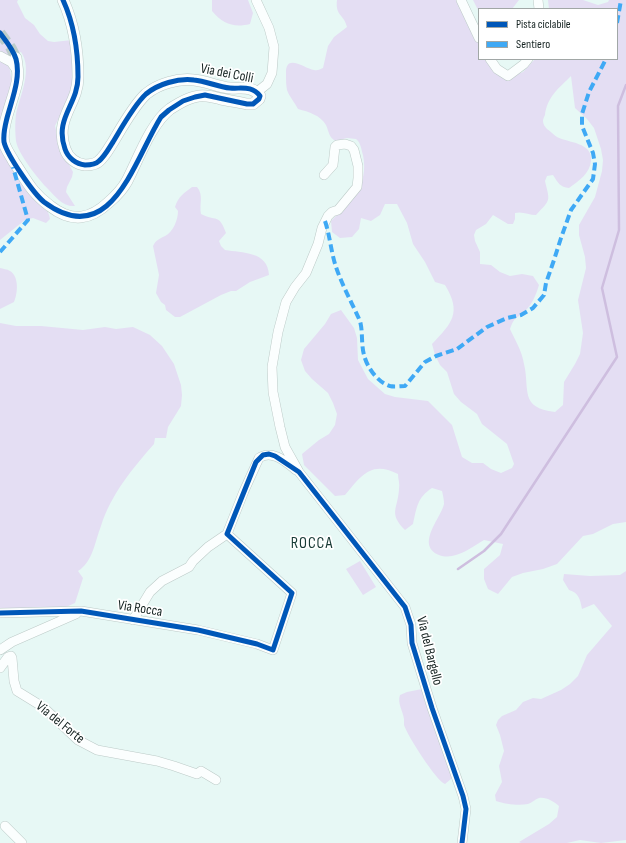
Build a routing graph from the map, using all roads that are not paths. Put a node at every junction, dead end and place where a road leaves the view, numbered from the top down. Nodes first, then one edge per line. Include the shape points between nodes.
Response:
1 (63, 0) edge
2 (256, 0) edge
3 (461, 0) edge
4 (478, 36) edge
5 (0, 56) edge
6 (16, 58) tunnel mouth
7 (491, 60) edge
8 (527, 60) edge
9 (18, 73) junction
10 (257, 92) junction
11 (324, 175) dead end
12 (299, 472) junction
13 (227, 534) junction
14 (81, 611) junction
15 (0, 613) edge
16 (133, 620) junction
17 (0, 650) edge
18 (0, 655) edge
19 (0, 668) edge
20 (216, 780) dead end
21 (3, 824) edge
22 (22, 843) edge
23 (462, 843) edge

1 - 10 street, Via dei Colli via 75,34 78,78 73,99 62,123 62,140 66,153 78,163 91,165 98,162 146,95 165,84 194,80 228,88 251,88
2 - 10 street via 269,28 274,47 272,73 267,84
3 - 4 street
5 - 9 street via 11,62
6 - 9 street, Via dei Colli
7 - 8 street via 497,69 508,76
9 - 10 street, Via dei Colli via 4,131 4,143 30,188 40,199 65,215 78,217 91,216 118,194 160,117 169,110 183,101 205,95 253,104 259,99
11 - 12 street via 333,165 336,147 345,144 351,146 358,166 357,187 325,221 306,273 286,302 272,363 273,392 285,448
12 - 13 street via 269,454 259,458
12 - 23 street, Via del Bargello via 405,607 411,625 412,643 463,796 466,809
13 - 16 street via 193,560 189,567 162,581 150,592
13 - 16 street, Via Rocca via 292,593 273,650 198,630
14 - 15 street, Via Rocca
14 - 16 street, Via Rocca
14 - 17 street via 12,642
17 - 18 street
19 - 20 street, Via del Forte via 11,656 17,690 43,707 78,740 97,750 157,761 197,774 201,772
21 - 22 street

